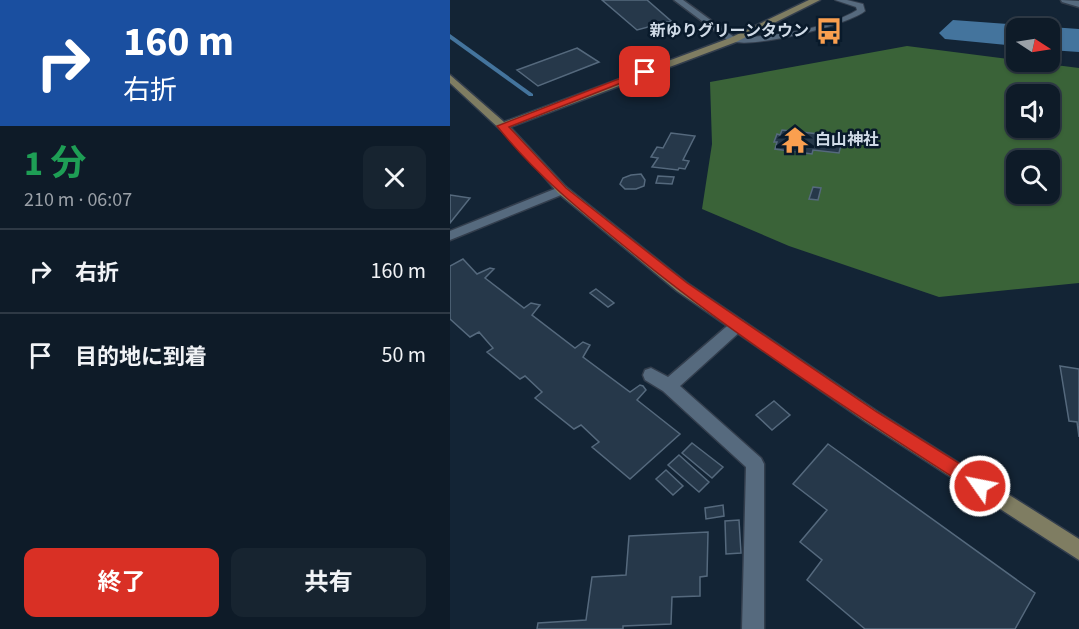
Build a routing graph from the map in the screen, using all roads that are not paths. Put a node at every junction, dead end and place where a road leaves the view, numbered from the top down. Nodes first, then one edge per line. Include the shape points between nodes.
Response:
1 (678, 0) edge
2 (816, 0) edge
3 (839, 0) edge
4 (1065, 0) edge
5 (1079, 4) edge
6 (733, 40) junction
7 (450, 78) edge
8 (502, 126) junction
9 (562, 190) junction
10 (450, 236) edge
11 (738, 325) junction
12 (651, 375) dead end
13 (669, 386) junction
14 (1079, 550) edge
15 (753, 629) edge

1 - 6 street
2 - 6 street
3 - 6 lane via 860,6 861,11 854,17 825,25 755,40
4 - 5 street
6 - 8 street
7 - 8 street
8 - 9 street
9 - 10 street
9 - 11 street via 682,287
11 - 13 street
11 - 14 street
12 - 13 street
13 - 15 street via 755,464

